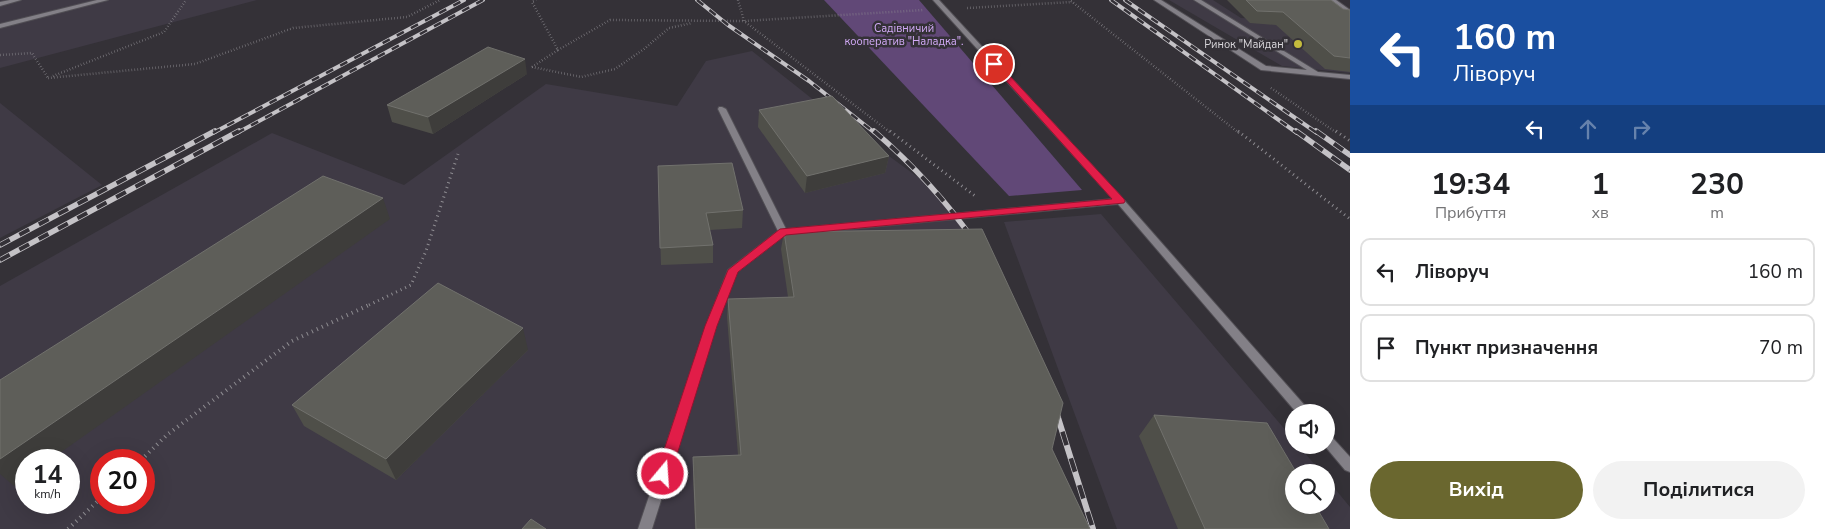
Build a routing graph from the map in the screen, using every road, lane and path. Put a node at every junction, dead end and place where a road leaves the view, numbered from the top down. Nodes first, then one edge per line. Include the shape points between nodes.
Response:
1 (18, 0) edge
2 (105, 0) edge
3 (186, 0) edge
4 (440, 0) edge
5 (536, 0) edge
6 (738, 0) edge
7 (936, 0) edge
8 (1157, 0) edge
9 (1197, 0) edge
10 (1332, 0) edge
11 (1071, 1) edge
12 (0, 4) edge
13 (944, 9) junction
14 (1350, 13) edge
15 (744, 21) junction
16 (698, 22) junction
17 (0, 26) edge
18 (558, 50) junction
19 (0, 55) edge
20 (1318, 74) junction
21 (1350, 77) edge
22 (48, 78) junction
23 (722, 109) dead end
24 (458, 154) dead end
25 (1120, 201) junction
26 (995, 212) junction
27 (1350, 219) edge
28 (783, 232) junction
29 (1297, 404) edge
30 (152, 449) edge
31 (1335, 449) edge
32 (1350, 466) edge
33 (90, 508) edge
34 (68, 529) edge
35 (645, 529) edge

1 - 12 lane
2 - 17 lane
3 - 22 path via 164,32
4 - 22 path via 407,17 293,28 195,64
5 - 18 path via 532,2
6 - 15 path
7 - 13 lane
8 - 20 lane via 1264,68
9 - 20 lane
10 - 14 lane
11 - 13 path
11 - 27 path
13 - 15 path
13 - 25 lane
15 - 16 path
15 - 26 path
16 - 18 path via 610,20
16 - 18 path via 669,28 615,69 581,77 532,68
19 - 22 path via 32,53
20 - 21 lane
23 - 28 lane
24 - 30 path via 426,251 411,285 292,341
25 - 26 lane
25 - 29 lane
26 - 28 lane
28 - 35 lane via 733,270 711,326
31 - 32 lane
33 - 34 path

